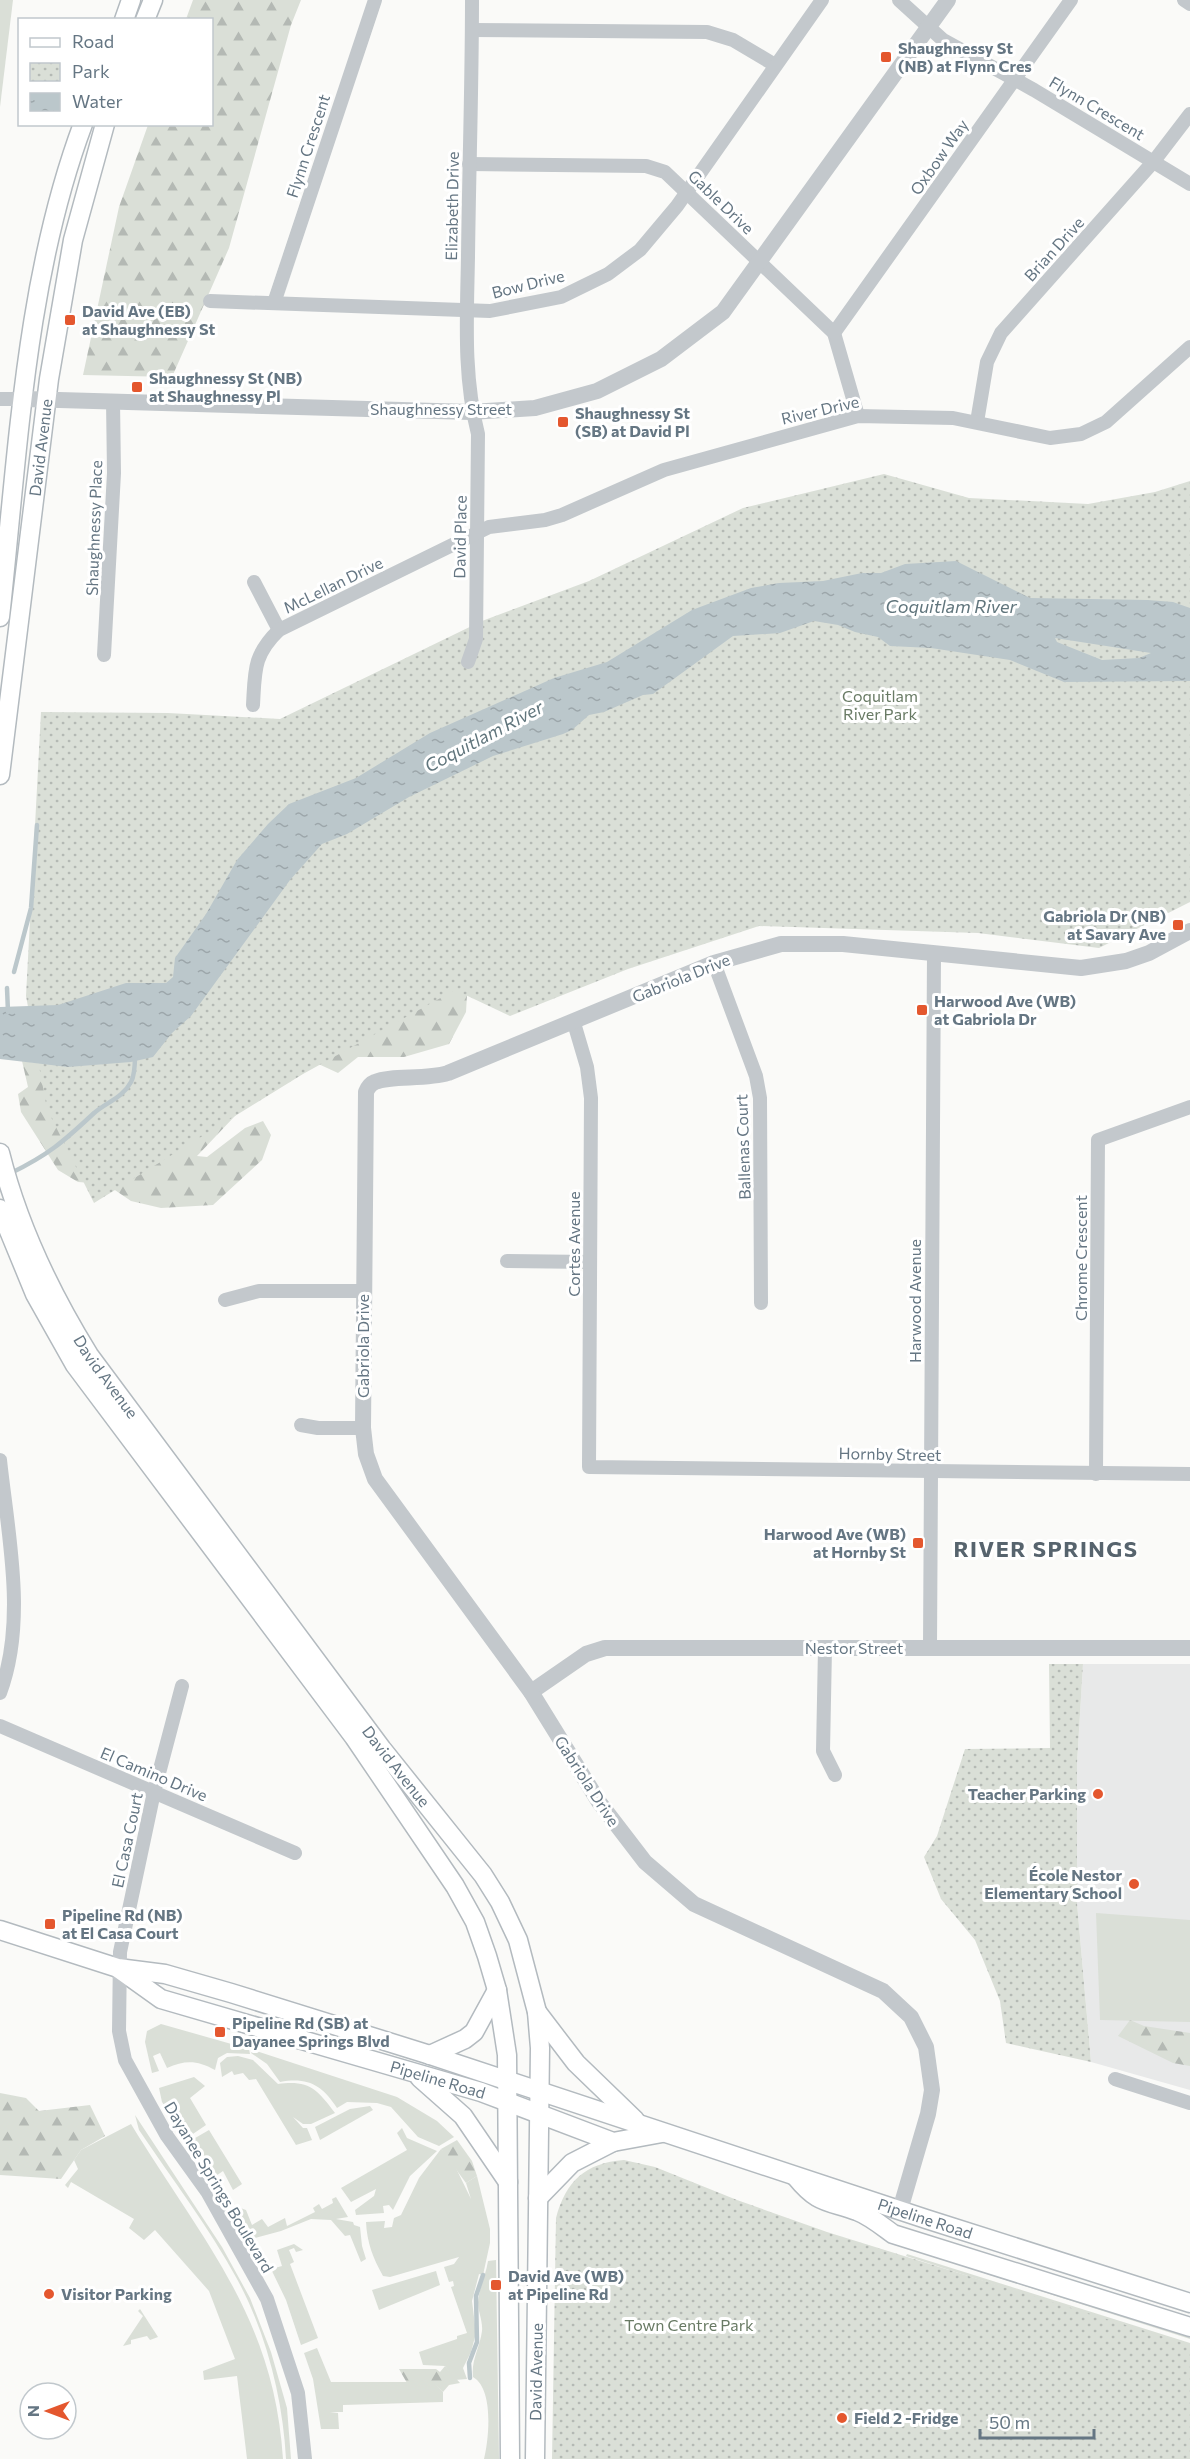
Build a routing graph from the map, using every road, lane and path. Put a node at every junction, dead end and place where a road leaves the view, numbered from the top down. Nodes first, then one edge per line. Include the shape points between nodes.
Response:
1 (131, 0) edge
2 (153, 0) edge
3 (375, 0) edge
4 (472, 0) edge
5 (822, 0) edge
6 (899, 0) edge
7 (948, 0) edge
8 (1071, 0) edge
9 (1184, 0) edge
10 (1190, 4) edge
11 (125, 18) edge
12 (146, 18) edge
13 (928, 28) junction
14 (472, 30) junction
15 (775, 65) junction
16 (1014, 80) junction
17 (1190, 114) edge
18 (82, 126) edge
19 (104, 126) edge
20 (1154, 161) junction
21 (469, 164) junction
22 (1190, 184) edge
23 (687, 192) junction
24 (761, 262) junction
25 (210, 301) dead end
26 (274, 303) junction
27 (467, 310) junction
28 (834, 333) junction
29 (1190, 347) edge
30 (0, 399) edge
31 (25, 399) junction
32 (46, 400) junction
33 (113, 401) junction
34 (471, 412) junction
35 (858, 416) junction
36 (977, 422) junction
37 (476, 533) junction
38 (254, 582) dead end
39 (0, 617) edge
40 (279, 630) junction
41 (104, 656) dead end
42 (468, 662) dead end
43 (253, 705) dead end
44 (0, 775) edge
45 (1190, 931) edge
46 (934, 954) junction
47 (714, 963) junction
48 (574, 1023) junction
49 (1190, 1107) edge
50 (0, 1154) edge
51 (0, 1209) edge
52 (20, 1241) junction
53 (507, 1261) dead end
54 (590, 1262) junction
55 (363, 1291) junction
56 (225, 1300) dead end
57 (761, 1303) dead end
58 (300, 1425) dead end
59 (363, 1428) junction
60 (0, 1460) edge
61 (589, 1467) joint
62 (931, 1471) junction
63 (1096, 1474) junction
64 (1190, 1474) edge
65 (5, 1566) edge
66 (930, 1647) junction
67 (825, 1648) junction
68 (1190, 1648) edge
69 (182, 1686) dead end
70 (531, 1692) junction
71 (0, 1693) edge
72 (0, 1726) edge
73 (835, 1775) dead end
74 (154, 1792) junction
75 (295, 1853) dead end
76 (0, 1930) edge
77 (118, 1968) junction
78 (497, 1990) junction
79 (537, 2012) junction
80 (430, 2055) junction
81 (416, 2075) junction
82 (1115, 2079) dead end
83 (509, 2081) junction
84 (540, 2091) junction
85 (509, 2103) junction
86 (1190, 2103) edge
87 (539, 2114) junction
88 (638, 2124) junction
89 (662, 2133) junction
90 (614, 2142) junction
91 (795, 2176) junction
92 (508, 2181) junction
93 (538, 2198) junction
94 (900, 2210) junction
95 (1190, 2303) edge
96 (1190, 2327) edge
97 (305, 2459) edge
98 (510, 2459) edge
99 (535, 2459) edge

1 - 11 main road
2 - 12 main road
3 - 26 street, Flynn Crescent
4 - 14 street, Elizabeth Drive
5 - 15 street, Bow Drive
6 - 13 street, Flynn Crescent
7 - 13 street, Shaughnessy Street
8 - 16 street, Oxbow Way
9 - 10 street
13 - 16 street, Flynn Crescent
13 - 24 street, Shaughnessy Street
14 - 15 street via 706,32 733,40
14 - 21 street, Elizabeth Drive
15 - 23 street, Bow Drive
16 - 20 street, Flynn Crescent
16 - 28 street, Oxbow Way
17 - 20 street, Brian Drive
18 - 31 main road, David Avenue via 47,242
19 - 32 main road, David Avenue via 73,240
20 - 22 street, Flynn Crescent
20 - 36 street, Brian Drive via 1001,333 987,362
21 - 23 street, Gable Drive via 646,166 665,172
21 - 27 street, Elizabeth Drive
23 - 24 street, Gable Drive
23 - 27 street, Bow Drive via 640,250 608,274 561,297 505,309
24 - 28 street, Gable Drive
24 - 34 street, Shaughnessy Street via 723,312 661,359 597,391 535,408
25 - 26 street, Bow Drive
26 - 27 street, Bow Drive
27 - 34 street, Elizabeth Drive
28 - 35 street, Gable Drive
29 - 36 street, River Drive via 1090,432 1050,438
30 - 31 street, Shaughnessy Street
31 - 32 street, Shaughnessy Street
31 - 39 main road, David Avenue
32 - 33 street, Shaughnessy Street
32 - 44 main road, David Avenue
33 - 34 street, Shaughnessy Street
33 - 41 street, Shaughnessy Place via 114,473
34 - 37 street, David Place via 478,435
35 - 36 street, River Drive
35 - 37 street, River Drive via 682,464 631,482 562,515 509,522
37 - 40 street, McLellan Drive
37 - 42 street, David Place via 476,639
38 - 40 street
40 - 43 street, McLellan Drive via 258,656
45 - 46 street, Gabriola Drive via 1149,953 1107,966 1081,968
46 - 47 street, Gabriola Drive via 800,943 759,949
46 - 62 street, Harwood Avenue
47 - 48 street, Gabriola Drive
47 - 57 street, Ballenas Court via 756,1076 760,1098
48 - 54 street, Cortes Avenue via 591,1098
48 - 55 street, Gabriola Drive via 439,1076 382,1080 370,1085 365,1102
49 - 63 street, Chrome Crescent via 1098,1140
50 - 52 main road, David Avenue
51 - 52 main road, David Avenue
52 - 78 main road, David Avenue via 53,1329 75,1365 354,1737 455,1886 475,1922
52 - 79 main road, David Avenue via 114,1391 382,1749 483,1875 518,1940
53 - 54 street
54 - 61 street, Cortes Avenue
55 - 56 street via 258,1291
55 - 59 street, Gabriola Drive
58 - 59 street
59 - 70 street, Gabriola Drive via 369,1465 382,1491
60 - 65 street
61 - 62 street, Hornby Street
62 - 63 street, Hornby Street
62 - 66 street, Harwood Avenue
63 - 64 street, Hornby Street
65 - 71 street via 13,1640 10,1666
66 - 67 street, Nestor Street
66 - 68 street, Nestor Street
67 - 70 street, Nestor Street via 605,1648 586,1654
67 - 73 street via 823,1751
69 - 74 street, El Casa Court
70 - 94 street, Gabriola Drive via 620,1832 668,1883 694,1904 883,1991 911,2017 926,2047 932,2090
72 - 74 street, El Camino Drive
74 - 75 street, El Camino Drive
74 - 77 street, El Casa Court
76 - 77 main road, Pipeline Road
77 - 80 main road, Pipeline Road via 165,1974
77 - 81 main road, Pipeline Road via 160,1999
77 - 97 street, Dayanee Springs Boulevard via 119,2031 125,2060 167,2136 208,2193 267,2299 298,2393
78 - 80 main road via 474,2032
78 - 83 main road, David Avenue
79 - 84 main road, David Avenue
79 - 88 main road via 576,2063
80 - 83 main road, Pipeline Road
81 - 85 main road, Pipeline Road
81 - 92 main road via 463,2116
82 - 86 street
83 - 84 main road, Pipeline Road
83 - 85 main road, David Avenue
84 - 87 main road, David Avenue
84 - 88 main road, Pipeline Road
85 - 87 main road, Pipeline Road
85 - 92 main road, David Avenue
87 - 90 main road, Pipeline Road
87 - 93 main road, David Avenue
88 - 89 main road, Pipeline Road
89 - 90 main road, Pipeline Road
89 - 91 main road, Pipeline Road
90 - 93 main road via 573,2163
91 - 94 main road, Pipeline Road
91 - 96 main road, Pipeline Road via 820,2200 858,2211 893,2234
92 - 98 main road, David Avenue
93 - 99 main road, David Avenue
94 - 95 main road, Pipeline Road

